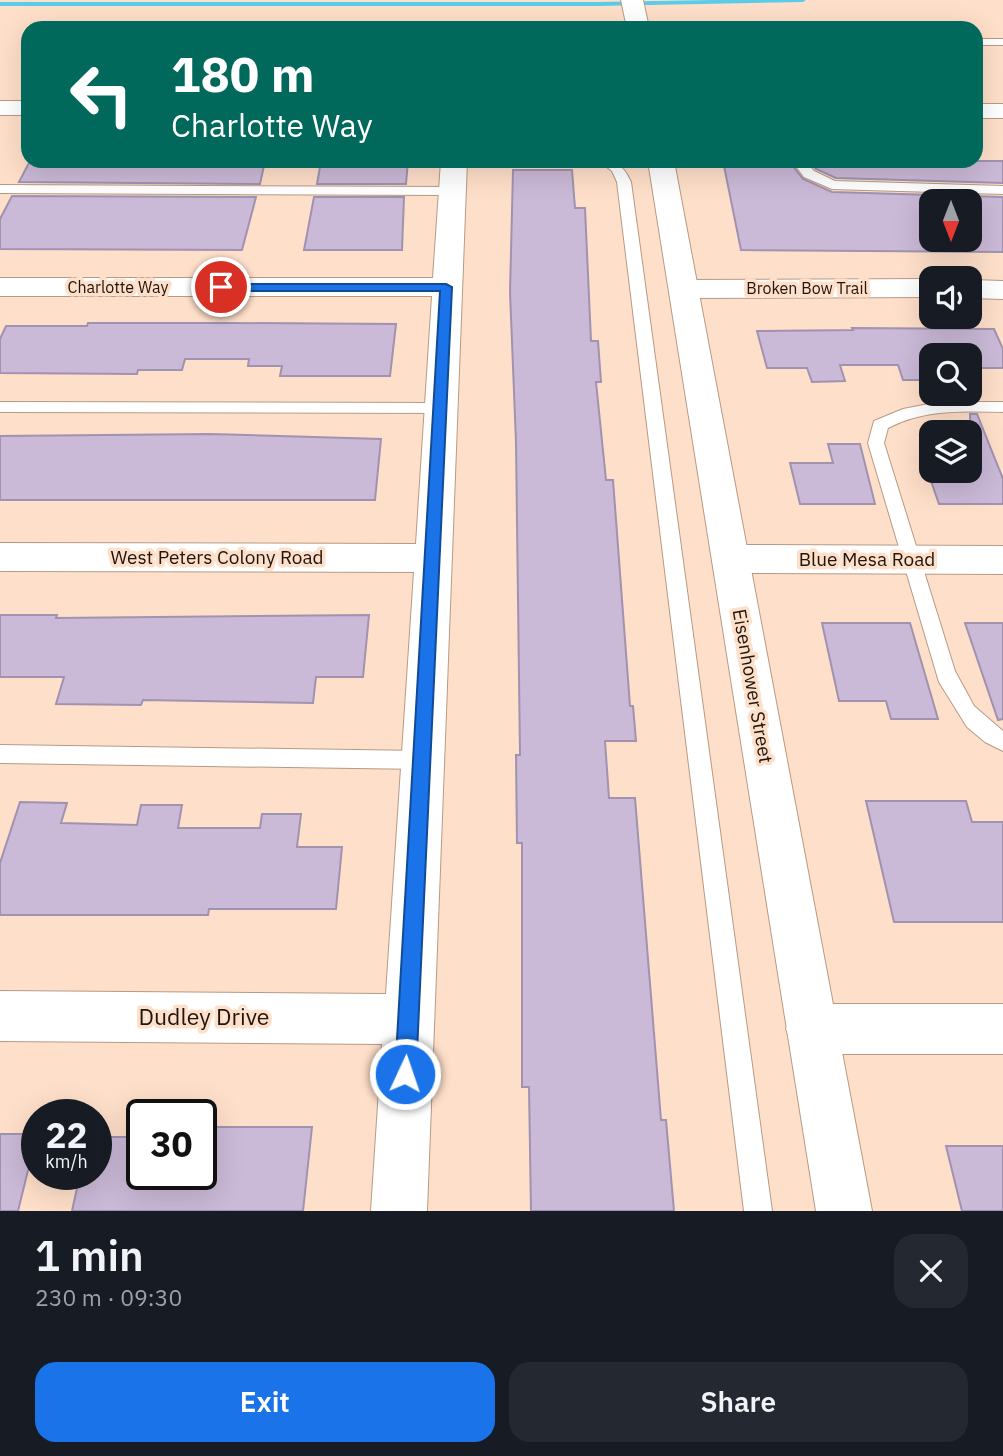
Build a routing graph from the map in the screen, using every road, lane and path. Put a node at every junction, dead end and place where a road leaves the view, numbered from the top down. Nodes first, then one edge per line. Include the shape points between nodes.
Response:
1 (632, 0) edge
2 (636, 21) edge
3 (983, 42) edge
4 (1003, 42) edge
5 (0, 108) edge
6 (21, 108) edge
7 (983, 111) edge
8 (1003, 111) edge
9 (616, 168) edge
10 (662, 168) edge
11 (804, 168) edge
12 (453, 176) edge
13 (0, 190) edge
14 (1003, 190) edge
15 (0, 287) edge
16 (446, 287) junction
17 (919, 288) edge
18 (684, 289) junction
19 (982, 289) edge
20 (1003, 290) edge
21 (0, 407) edge
22 (1003, 407) edge
23 (442, 408) junction
24 (0, 557) edge
25 (434, 558) junction
26 (731, 559) junction
27 (913, 560) junction
28 (1003, 560) edge
29 (1003, 742) edge
30 (0, 754) edge
31 (423, 760) junction
32 (0, 1016) edge
33 (408, 1019) junction
34 (811, 1029) junction
35 (1003, 1029) edge
36 (399, 1211) edge
37 (758, 1211) edge
38 (844, 1211) edge

1 - 2 street
3 - 4 lane
5 - 6 street
7 - 8 street
9 - 37 lane via 624,182
10 - 18 street, Eisenhower Street
11 - 14 lane via 832,185 858,188
12 - 13 lane
12 - 16 street
15 - 16 street, Charlotte Way
16 - 23 street
17 - 18 street, Broken Bow Trail
18 - 26 street, Eisenhower Street
19 - 20 street
21 - 23 lane
22 - 27 lane via 900,412 880,425 876,443
23 - 25 street
24 - 25 street, West Peters Colony Road
25 - 31 street
26 - 27 street, Blue Mesa Road
26 - 34 street, Eisenhower Street
27 - 28 street, Blue Mesa Road
27 - 29 lane via 957,701 973,722
30 - 31 lane
31 - 33 street
32 - 33 street, Dudley Drive
33 - 36 street
34 - 35 street
34 - 38 street, Eisenhower Street

